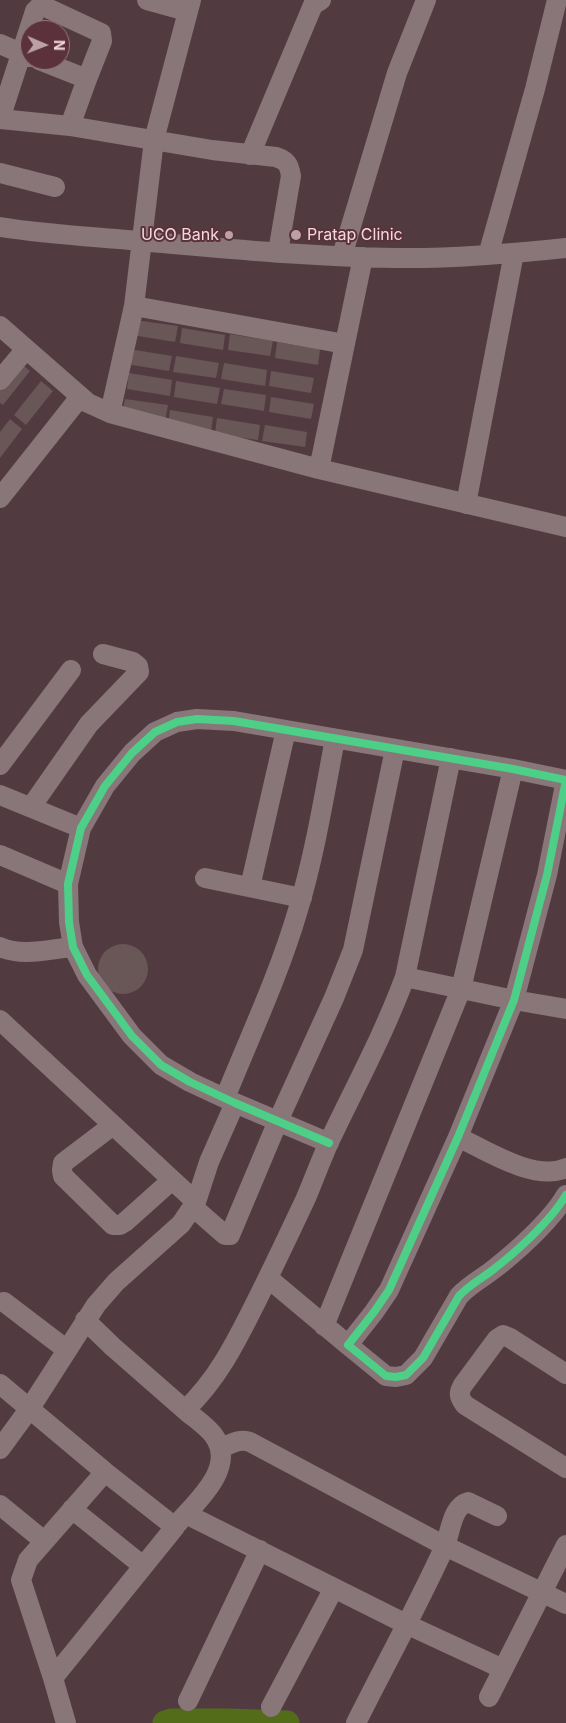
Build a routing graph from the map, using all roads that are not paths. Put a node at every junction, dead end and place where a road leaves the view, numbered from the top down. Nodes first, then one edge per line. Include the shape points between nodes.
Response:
1 (147, 0) edge
2 (321, 0) edge
3 (426, 0) edge
4 (557, 0) edge
5 (189, 6) edge
6 (34, 20) edge
7 (0, 44) edge
8 (20, 53) edge
9 (24, 70) edge
10 (64, 70) edge
11 (87, 79) junction
12 (0, 119) edge
13 (70, 126) junction
14 (154, 140) junction
15 (250, 155) junction
16 (0, 173) edge
17 (55, 187) dead end
18 (0, 227) edge
19 (140, 241) junction
20 (566, 248) edge
21 (278, 252) junction
22 (514, 253) junction
23 (488, 254) junction
24 (342, 256) junction
25 (362, 257) junction
26 (134, 306) junction
27 (0, 326) edge
28 (344, 344) junction
29 (26, 349) junction
30 (0, 380) edge
31 (80, 396) junction
32 (110, 413) junction
33 (319, 469) junction
34 (0, 498) edge
35 (466, 504) junction
36 (566, 527) edge
37 (103, 654) dead end
38 (71, 670) dead end
39 (286, 730) junction
40 (335, 739) junction
41 (395, 749) junction
42 (451, 758) junction
43 (0, 766) edge
44 (513, 769) junction
45 (566, 780) edge
46 (0, 795) edge
47 (31, 807) junction
48 (81, 828) junction
49 (0, 855) edge
50 (205, 878) dead end
51 (68, 884) junction
52 (250, 887) junction
53 (302, 898) junction
54 (0, 947) edge
55 (73, 947) junction
56 (405, 977) junction
57 (461, 989) junction
58 (514, 1000) junction
59 (566, 1009) edge
60 (0, 1020) edge
61 (230, 1101) junction
62 (278, 1121) junction
63 (113, 1125) junction
64 (458, 1137) junction
65 (329, 1143) junction
66 (566, 1168) edge
67 (172, 1180) junction
68 (565, 1198) edge
69 (195, 1204) junction
70 (268, 1278) junction
71 (4, 1302) dead end
72 (85, 1320) junction
73 (324, 1326) junction
74 (348, 1345) junction
75 (66, 1350) junction
76 (566, 1374) edge
77 (0, 1384) edge
78 (30, 1408) junction
79 (185, 1410) junction
80 (221, 1448) junction
81 (0, 1449) edge
82 (566, 1468) edge
83 (105, 1472) junction
84 (0, 1505) edge
85 (72, 1509) junction
86 (497, 1516) dead end
87 (181, 1520) junction
88 (44, 1541) junction
89 (566, 1545) edge
90 (445, 1546) junction
91 (260, 1550) junction
92 (143, 1566) junction
93 (334, 1588) junction
94 (542, 1592) junction
95 (566, 1604) edge
96 (406, 1624) junction
97 (503, 1669) junction
98 (53, 1678) junction
99 (489, 1697) dead end
100 (188, 1701) dead end
101 (271, 1707) dead end
102 (66, 1723) edge
103 (356, 1723) edge

1 - 5 street
2 - 15 street via 313,5
3 - 24 street via 397,72
4 - 23 street
5 - 14 street
6 - 11 street via 35,11 43,6 101,33 102,41
7 - 8 street
9 - 12 street
10 - 11 street
11 - 13 street
12 - 13 street
13 - 14 street
14 - 15 street
14 - 19 street
15 - 21 street via 276,157 289,165 291,176
16 - 17 street
18 - 19 street
19 - 21 street
19 - 26 street
20 - 22 street
21 - 24 street
22 - 23 street
22 - 35 street
23 - 25 street
24 - 25 street
25 - 28 street
26 - 28 street
26 - 32 street
27 - 29 street
28 - 33 street
29 - 30 street
29 - 31 street
31 - 32 street
31 - 34 street
32 - 33 street
33 - 35 street
35 - 36 street
37 - 47 street via 133,662 139,672 89,724
38 - 43 street
39 - 40 street
39 - 48 street via 234,721 197,719 177,722 156,732 132,753 106,786
39 - 52 street
40 - 41 street
40 - 53 street
41 - 42 street
41 - 62 street via 353,950
42 - 44 street
42 - 56 street
44 - 45 street
44 - 57 street
45 - 58 street via 547,875
46 - 47 street
47 - 48 street
48 - 51 street
49 - 51 street
50 - 52 street
51 - 55 street
52 - 53 street
53 - 61 street
54 - 55 street via 21,952
55 - 61 street via 87,975 132,1036 161,1065
56 - 57 street
56 - 65 street via 393,1010
57 - 58 street
57 - 73 street
58 - 59 street
58 - 64 street
60 - 63 street
61 - 62 street
61 - 69 street
62 - 65 street
62 - 69 street via 230,1235 225,1235
63 - 67 street
63 - 67 street via 63,1163 62,1170 64,1176 113,1225 125,1222
64 - 66 street via 532,1171
64 - 74 street via 389,1290
65 - 70 street
67 - 69 street
68 - 74 street via 511,1254 465,1289 423,1358 406,1375 386,1376
69 - 72 street via 181,1224 116,1282
70 - 73 street
70 - 79 street via 232,1350 201,1394
71 - 75 street
72 - 75 street
72 - 79 street
73 - 74 street
75 - 78 street
76 - 82 street via 503,1336 497,1339 459,1392 465,1405
77 - 78 street
78 - 81 street
78 - 83 street
79 - 80 street via 213,1434
80 - 87 street via 221,1464 214,1481
80 - 90 street via 238,1441 250,1442
83 - 85 street
83 - 87 street
84 - 88 street
85 - 88 street
85 - 92 street
86 - 90 street via 468,1502 461,1504
87 - 91 street
87 - 92 street
88 - 98 street via 28,1560 21,1580
89 - 94 street
90 - 94 street
90 - 96 street
91 - 93 street
91 - 100 street
92 - 98 street
93 - 96 street
93 - 101 street
94 - 95 street
94 - 97 street
96 - 97 street
96 - 103 street
97 - 99 street
98 - 102 street

